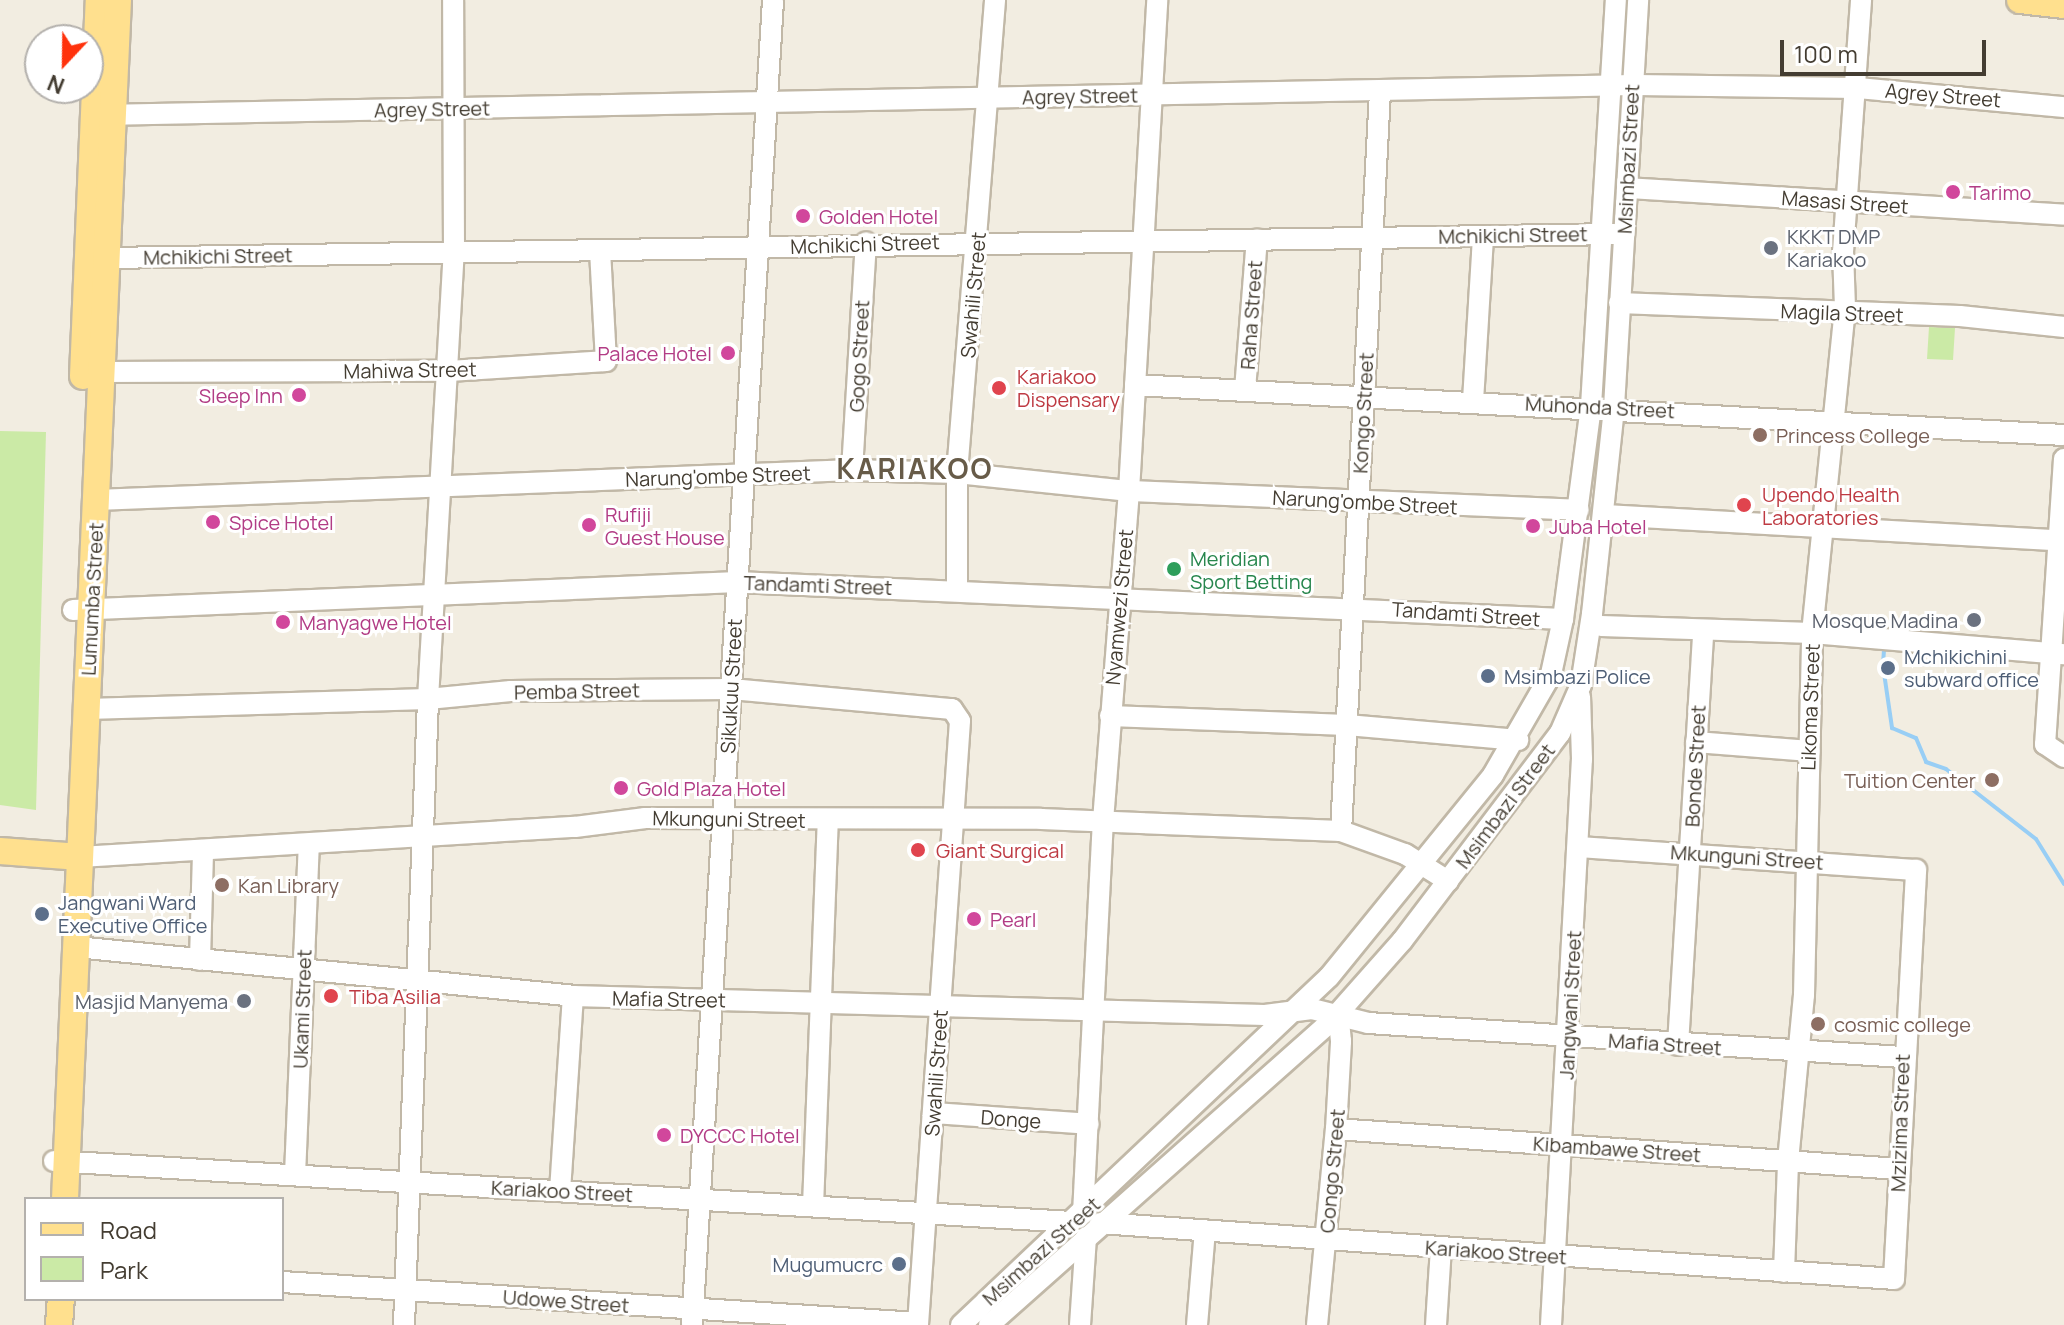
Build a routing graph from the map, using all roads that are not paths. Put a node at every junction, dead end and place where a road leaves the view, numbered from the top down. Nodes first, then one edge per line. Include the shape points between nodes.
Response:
1 (99, 0) edge
2 (118, 0) edge
3 (453, 0) edge
4 (773, 0) edge
5 (995, 0) edge
6 (1157, 0) edge
7 (1616, 0) edge
8 (1638, 0) edge
9 (1861, 0) edge
10 (2020, 0) edge
11 (2064, 5) edge
12 (1620, 86) junction
13 (1858, 88) junction
14 (1380, 91) junction
15 (1153, 95) junction
16 (989, 98) junction
17 (766, 103) junction
18 (2064, 107) edge
19 (456, 109) junction
20 (104, 115) junction
21 (1627, 188) junction
22 (1849, 202) junction
23 (2064, 215) edge
24 (1624, 233) junction
25 (1603, 234) junction
26 (1483, 236) junction
27 (1373, 237) junction
28 (1257, 239) junction
29 (979, 241) junction
30 (1145, 241) junction
31 (866, 242) junction
32 (757, 247) junction
33 (600, 250) junction
34 (454, 252) junction
35 (107, 258) junction
36 (1619, 303) junction
37 (1844, 315) junction
38 (2064, 327) edge
39 (449, 371) junction
40 (102, 372) junction
41 (1135, 385) junction
42 (1245, 390) junction
43 (1364, 396) junction
44 (1473, 401) junction
45 (1591, 406) junction
46 (1614, 407) junction
47 (1834, 421) junction
48 (2064, 435) edge
49 (2064, 459) edge
50 (852, 470) junction
51 (957, 473) junction
52 (744, 476) junction
53 (443, 487) junction
54 (1129, 491) junction
55 (96, 500) junction
56 (1359, 500) junction
57 (1579, 510) junction
58 (1606, 515) dead end
59 (1823, 526) junction
60 (2061, 540) edge
61 (737, 582) junction
62 (957, 591) junction
63 (434, 593) junction
64 (1119, 598) junction
65 (1353, 607) junction
66 (82, 610) junction
67 (1563, 619) junction
68 (1601, 626) dead end
69 (1703, 632) junction
70 (1812, 633) junction
71 (2056, 653) edge
72 (1581, 685) junction
73 (731, 689) junction
74 (428, 699) junction
75 (87, 709) junction
76 (1110, 716) junction
77 (1347, 725) junction
78 (1518, 740) junction
79 (1696, 742) junction
80 (1810, 751) junction
81 (2064, 757) edge
82 (951, 820) junction
83 (723, 821) junction
84 (828, 821) junction
85 (1103, 821) junction
86 (1341, 831) junction
87 (426, 837) junction
88 (309, 844) junction
89 (1578, 847) junction
90 (203, 850) junction
91 (0, 851) edge
92 (1690, 853) junction
93 (72, 856) junction
94 (1804, 861) junction
95 (1421, 863) junction
96 (1916, 870) joint
97 (1448, 881) junction
98 (76, 947) junction
99 (200, 960) junction
100 (304, 970) junction
101 (419, 981) junction
102 (573, 996) junction
103 (712, 1000) junction
104 (821, 1003) junction
105 (940, 1006) junction
106 (1298, 1009) junction
107 (1096, 1010) junction
108 (1333, 1017) junction
109 (1569, 1036) junction
110 (1678, 1045) junction
111 (1797, 1054) junction
112 (1902, 1057) junction
113 (933, 1113) junction
114 (1089, 1124) junction
115 (1336, 1129) junction
116 (1564, 1146) junction
117 (60, 1161) junction
118 (1788, 1161) junction
119 (1898, 1169) junction
120 (295, 1175) junction
121 (410, 1182) junction
122 (560, 1191) junction
123 (52, 1197) edge
124 (65, 1197) edge
125 (700, 1200) junction
126 (813, 1206) junction
127 (927, 1213) junction
128 (1085, 1224) junction
129 (1205, 1230) junction
130 (1326, 1238) junction
131 (1441, 1248) junction
132 (1558, 1256) junction
133 (1784, 1272) junction
134 (1894, 1279) joint
135 (284, 1282) edge
136 (405, 1291) junction
137 (47, 1301) edge
138 (61, 1301) edge
139 (693, 1317) edge
140 (918, 1324) edge
141 (46, 1325) edge
142 (59, 1325) edge
143 (404, 1325) edge
144 (961, 1325) edge
145 (989, 1325) edge
146 (1080, 1325) edge
147 (1197, 1325) edge
148 (1317, 1325) edge
149 (1436, 1325) edge
150 (1551, 1325) edge

1 - 20 main road, Lumumba Street
2 - 20 main road, Lumumba Street
3 - 19 street
4 - 17 street, Sikukuu Street
5 - 16 street, Swahili Street
6 - 15 street, Nyamwezi Street
7 - 12 street, Msimbazi Street
8 - 12 street, Msimbazi Street
9 - 13 street, Likoma Street
10 - 11 main road
12 - 13 street, Agrey Street
12 - 14 street, Agrey Street
12 - 21 street, Msimbazi Street
12 - 25 street, Msimbazi Street
13 - 18 street, Agrey Street
13 - 22 street, Likoma Street
14 - 15 street, Agrey Street
14 - 27 street, Kongo Street
15 - 16 street, Agrey Street
15 - 30 street, Nyamwezi Street
16 - 17 street, Agrey Street
16 - 29 street, Swahili Street
17 - 19 street, Agrey Street
17 - 32 street, Sikukuu Street
19 - 20 street, Agrey Street
19 - 34 street
20 - 35 main road, Lumumba Street
20 - 66 main road, Lumumba Street
21 - 22 street, Masasi Street
21 - 24 street, Msimbazi Street
22 - 23 street, Masasi Street
22 - 37 street, Likoma Street
24 - 25 street, Mchikichi Street
24 - 36 street, Msimbazi Street
25 - 26 street, Mchikichi Street
25 - 45 street, Msimbazi Street
26 - 27 street, Mchikichi Street
26 - 44 street
27 - 28 street, Mchikichi Street
27 - 43 street, Kongo Street
28 - 30 street, Mchikichi Street
28 - 42 street, Raha Street
29 - 30 street, Mchikichi Street
29 - 31 street, Mchikichi Street
29 - 51 street, Swahili Street
30 - 41 street, Nyamwezi Street
31 - 32 street, Mchikichi Street
31 - 50 street, Gogo Street
32 - 33 street, Mchikichi Street
32 - 52 street, Sikukuu Street
33 - 34 street, Mchikichi Street
33 - 39 street, Mahiwa Street via 606,361
34 - 35 street, Mchikichi Street
34 - 39 street
35 - 40 main road, Lumumba Street
36 - 37 street, Magila Street
36 - 46 street, Msimbazi Street
37 - 38 street, Magila Street via 1960,316
37 - 47 street, Likoma Street
39 - 40 street, Mahiwa Street
39 - 53 street
40 - 55 main road, Lumumba Street
41 - 42 street, Muhonda Street
41 - 54 street, Nyamwezi Street
42 - 43 street, Muhonda Street
43 - 44 street, Muhonda Street
43 - 56 street, Kongo Street
44 - 45 street, Muhonda Street
45 - 46 street, Muhonda Street
45 - 57 street, Msimbazi Street
46 - 47 street, Muhonda Street
46 - 72 street, Msimbazi Street
47 - 48 street, Muhonda Street
47 - 59 street, Likoma Street
49 - 60 street
50 - 51 street, Narung'ombe Street
50 - 52 street, Narung'ombe Street
51 - 54 street, Narung'ombe Street
51 - 62 street, Swahili Street
52 - 53 street, Narung'ombe Street
52 - 61 street, Sikukuu Street
53 - 55 street, Narung'ombe Street
53 - 63 street
54 - 56 street, Narung'ombe Street
54 - 64 street, Nyamwezi Street
55 - 66 main road, Lumumba Street
56 - 57 street, Narung'ombe Street
56 - 65 street, Kongo Street
57 - 67 street, Msimbazi Street
58 - 59 street
59 - 60 street
59 - 70 street, Likoma Street
60 - 71 street
61 - 62 street, Tandamti Street
61 - 63 street, Tandamti Street
61 - 73 street, Sikukuu Street
62 - 64 street, Tandamti Street
63 - 66 street, Tandamti Street
63 - 74 street
64 - 65 street, Tandamti Street
64 - 76 street, Nyamwezi Street
65 - 67 street, Tandamti Street
65 - 77 street, Kongo Street
66 - 75 main road, Lumumba Street
66 - 93 main road, Lumumba Street
67 - 78 street, Msimbazi Street via 1551,674
68 - 69 street
69 - 70 street
69 - 79 street, Bonde Street
70 - 71 street
70 - 80 street, Likoma Street
71 - 81 street via 2045,744
72 - 89 street, Jangwani Street
72 - 97 street, Msimbazi Street via 1560,733 1532,775
73 - 74 street, Pemba Street via 511,691
73 - 82 street, Pemba Street via 952,709 960,721
73 - 83 street, Sikukuu Street
74 - 75 street, Pemba Street
74 - 87 street
75 - 93 main road, Lumumba Street
76 - 77 street
76 - 85 street, Nyamwezi Street
77 - 78 street
77 - 86 street, Kongo Street
78 - 95 street, Msimbazi Street
79 - 80 street
79 - 92 street, Bonde Street
80 - 94 street, Likoma Street
82 - 84 street, Mkunguni Street
82 - 85 street, Mkunguni Street
82 - 105 street, Swahili Street
83 - 84 street, Mkunguni Street
83 - 87 street, Mkunguni Street via 645,818
83 - 103 street, Sikukuu Street
84 - 104 street
85 - 86 street, Mkunguni Street
85 - 107 street, Nyamwezi Street
86 - 95 street, Mkunguni Street
87 - 88 street, Mkunguni Street
87 - 101 street
88 - 90 street, Mkunguni Street
88 - 100 street, Ukami Street
89 - 92 street, Mkunguni Street
89 - 109 street, Jangwani Street
90 - 93 street, Mkunguni Street
90 - 99 street
91 - 93 main road, Mkunguni Street
92 - 94 street, Mkunguni Street
92 - 110 street, Bonde Street
93 - 98 main road, Lumumba Street
93 - 117 main road, Lumumba Street
94 - 96 street, Mkunguni Street
94 - 111 street, Likoma Street via 1803,1006
95 - 97 street, Mkunguni Street
95 - 106 street, Msimbazi Street
96 - 112 street, Mzizima Street
97 - 108 street, Msimbazi Street
98 - 99 street, Mafia Street
98 - 117 main road, Lumumba Street
99 - 100 street, Mafia Street
100 - 101 street, Mafia Street
100 - 120 street, Ukami Street
101 - 102 street, Mafia Street
101 - 121 street
102 - 103 street, Mafia Street
102 - 122 street
103 - 104 street, Mafia Street
103 - 125 street, Sikukuu Street
104 - 105 street, Mafia Street
104 - 126 street
105 - 107 street, Mafia Street
105 - 113 street, Swahili Street
106 - 107 street, Mafia Street via 1265,1015
106 - 108 street, Mafia Street
106 - 128 street, Msimbazi Street
107 - 114 street, Nyamwezi Street
108 - 109 street, Mafia Street
108 - 115 street, Congo Street via 1341,1041
108 - 128 street, Msimbazi Street
109 - 110 street, Mafia Street
109 - 116 street, Jangwani Street
110 - 111 street, Mafia Street
111 - 112 street, Mafia Street
111 - 118 street, Likoma Street
112 - 119 street, Mzizima Street
113 - 114 street, Donge
113 - 127 street, Swahili Street
114 - 128 street, Nyamwezi Street
115 - 116 street, Kibambawe Street
115 - 130 street, Congo Street
116 - 118 street, Kibambawe Street
116 - 132 street, Jangwani Street
117 - 120 street, Kariakoo Street
117 - 123 main road, Lumumba Street
117 - 124 main road, Lumumba Street
118 - 119 street, Kibambawe Street
118 - 133 street, Likoma Street
119 - 134 street, Mzizima Street
120 - 121 street, Kariakoo Street
121 - 122 street, Kariakoo Street
121 - 136 street
122 - 125 street, Kariakoo Street
125 - 126 street, Kariakoo Street
125 - 139 street, Sikukuu Street
126 - 127 street, Kariakoo Street
127 - 128 street, Kariakoo Street
127 - 140 street, Swahili Street
128 - 129 street, Kariakoo Street
128 - 144 street, Msimbazi Street
128 - 145 street, Msimbazi Street
128 - 146 street, Nyamwezi Street
129 - 130 street, Kariakoo Street
129 - 147 street
130 - 131 street, Kariakoo Street
130 - 148 street, Congo Street
131 - 132 street, Kariakoo Street
131 - 149 street
132 - 133 street, Kariakoo Street
132 - 150 street, Jangwani Street
133 - 134 street, Kariakoo Street
135 - 136 street, Udowe Street
136 - 139 street, Udowe Street
136 - 143 street
137 - 141 main road
138 - 142 main road
139 - 140 street, Udowe Street

